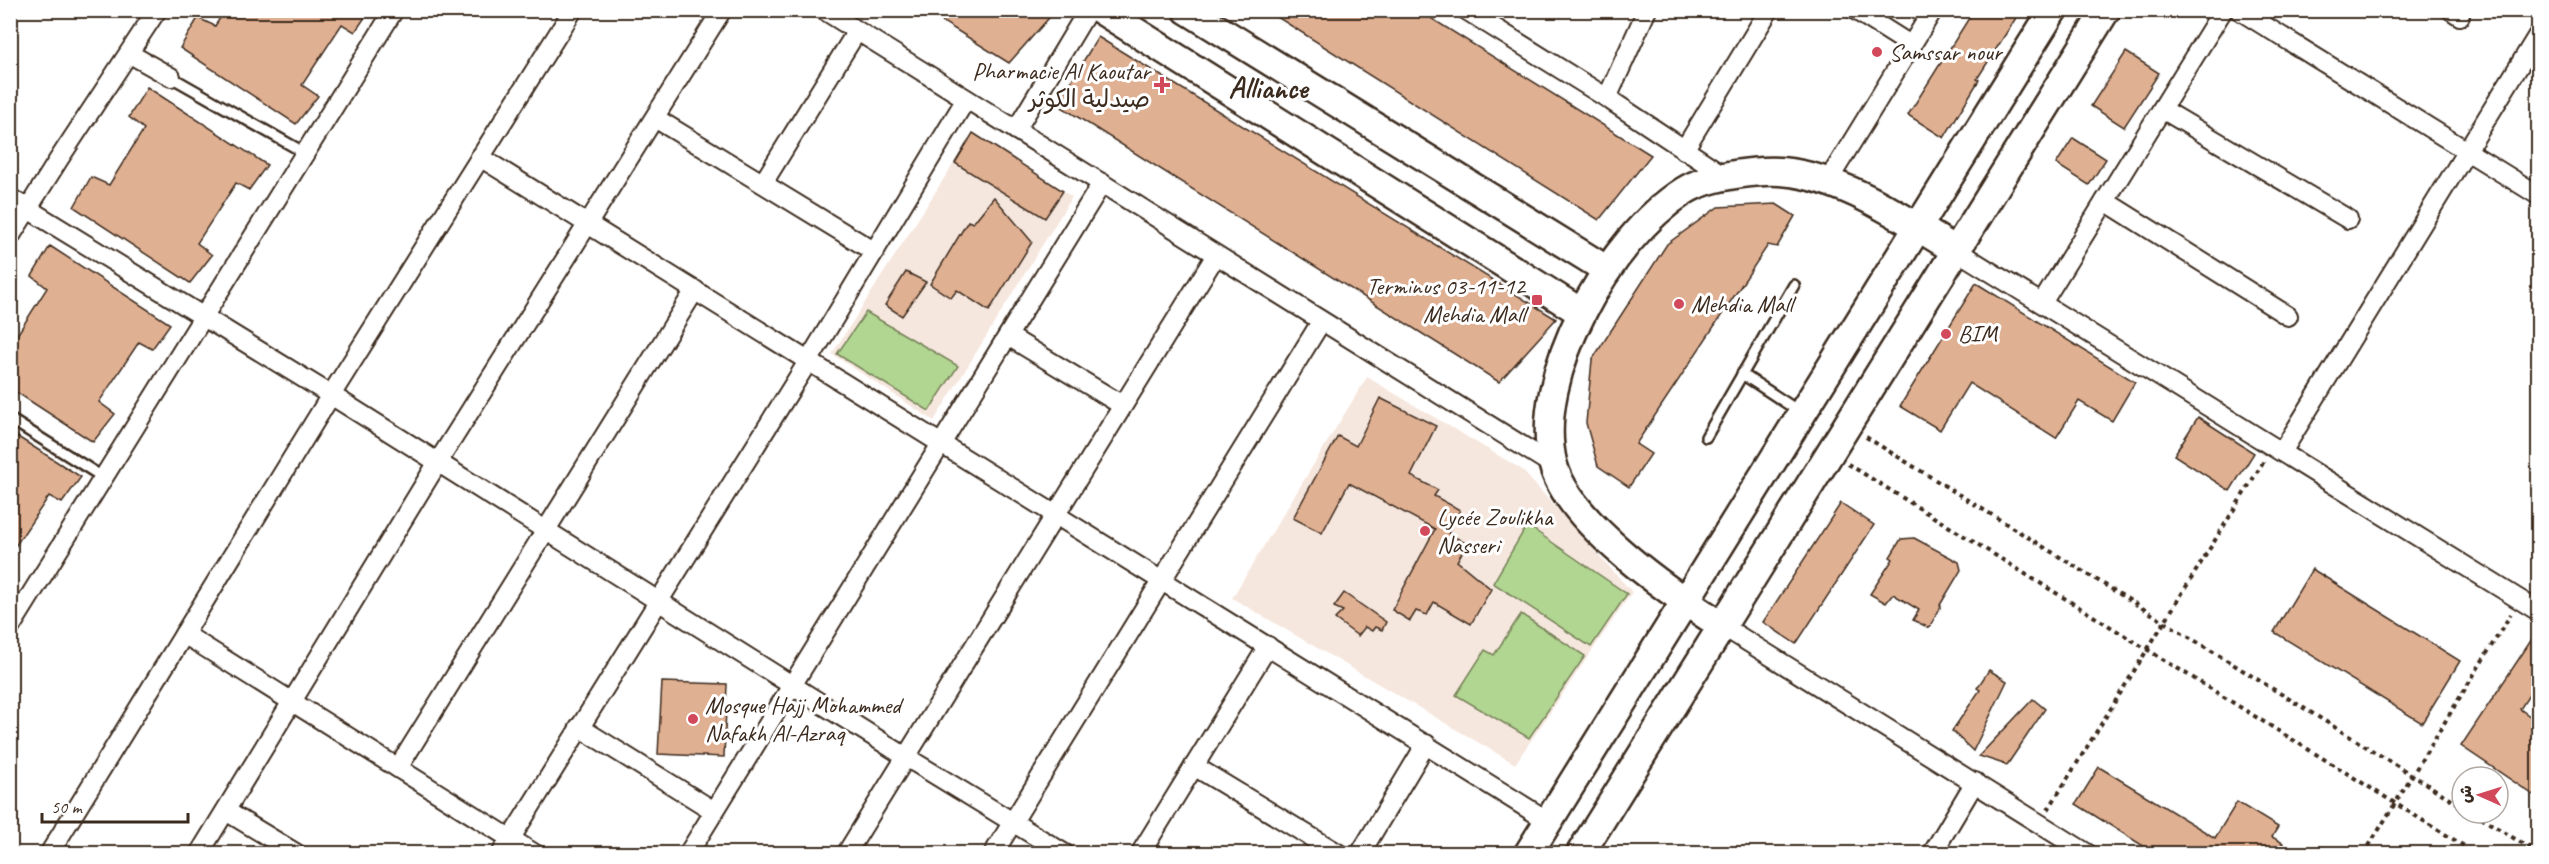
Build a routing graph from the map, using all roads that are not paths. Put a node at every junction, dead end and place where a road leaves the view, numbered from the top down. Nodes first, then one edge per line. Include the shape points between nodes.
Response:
1 (157, 10) edge
2 (394, 10) edge
3 (573, 10) edge
4 (722, 10) edge
5 (824, 10) edge
6 (1088, 10) edge
7 (1101, 10) edge
8 (1187, 10) edge
9 (1647, 10) edge
10 (1769, 10) edge
11 (1855, 10) edge
12 (1933, 10) edge
13 (2053, 10) edge
14 (2106, 10) edge
15 (2223, 10) edge
16 (2239, 10) edge
17 (1471, 12) edge
18 (857, 31) junction
19 (2538, 35) edge
20 (1912, 46) junction
21 (130, 54) junction
22 (171, 77) joint
23 (966, 99) junction
24 (1607, 99) junction
25 (2162, 109) junction
26 (656, 118) junction
27 (1016, 130) junction
28 (1684, 150) junction
29 (2467, 152) junction
30 (305, 153) junction
31 (480, 157) junction
32 (1723, 175) junction
33 (1828, 182) junction
34 (763, 183) junction
35 (1102, 183) junction
36 (2538, 195) edge
37 (10, 198) edge
38 (2105, 201) junction
39 (28, 209) junction
40 (2348, 219) dead end
41 (589, 223) junction
42 (1918, 228) junction
43 (10, 237) edge
44 (1957, 251) junction
45 (875, 252) junction
46 (1216, 255) junction
47 (1607, 270) junction
48 (1794, 285) dead end
49 (694, 290) junction
50 (2042, 303) junction
51 (1582, 313) junction
52 (2288, 316) dead end
53 (204, 317) junction
54 (1321, 321) junction
55 (1008, 336) junction
56 (809, 360) junction
57 (1742, 374) junction
58 (331, 395) junction
59 (1122, 405) junction
60 (1802, 413) junction
61 (10, 419) edge
62 (1706, 437) dead end
63 (944, 443) junction
64 (2278, 449) junction
65 (438, 462) junction
66 (1553, 465) junction
67 (104, 478) junction
68 (1055, 514) junction
69 (546, 530) junction
70 (1161, 580) junction
71 (658, 599) junction
72 (1684, 601) junction
73 (2538, 611) edge
74 (12, 623) edge
75 (1721, 625) junction
76 (184, 634) junction
77 (1268, 646) junction
78 (792, 684) junction
79 (291, 702) junction
80 (579, 727) junction
81 (1426, 744) junction
82 (906, 757) junction
83 (1194, 766) junction
84 (398, 768) junction
85 (1976, 782) junction
86 (226, 811) junction
87 (714, 811) junction
88 (1548, 821) junction
89 (1013, 822) junction
90 (506, 846) edge
91 (49, 854) edge
92 (199, 854) edge
93 (297, 854) edge
94 (535, 854) edge
95 (688, 854) edge
96 (846, 854) edge
97 (993, 854) edge
98 (1065, 854) edge
99 (1140, 854) edge
100 (1338, 854) edge
101 (1360, 854) edge
102 (1528, 854) edge
103 (1580, 854) edge
104 (1932, 854) edge
105 (2088, 854) edge

1 - 21 street
2 - 30 street
3 - 31 street
4 - 26 street
5 - 18 street
6 - 27 street
7 - 51 street
8 - 47 street
9 - 24 street
10 - 28 street
11 - 20 street
12 - 20 street
13 - 42 street
14 - 44 street
15 - 25 street
16 - 29 street
17 - 24 street
18 - 23 street
18 - 34 street
19 - 29 street
20 - 33 street
21 - 22 street
21 - 39 street
22 - 30 lane
23 - 27 street
23 - 45 street
24 - 28 street
25 - 38 street
25 - 40 street
26 - 34 street
26 - 41 street
27 - 35 street
28 - 32 street
29 - 36 street
29 - 64 street
30 - 53 street
31 - 41 street
31 - 58 street
32 - 33 street via 1793,172
32 - 47 street via 1673,199 1625,244
33 - 42 street
34 - 45 street
35 - 46 street
35 - 55 street
37 - 39 street
38 - 50 street
38 - 52 street
39 - 43 street
39 - 53 street
41 - 49 street
41 - 65 street
42 - 44 street
42 - 60 street
44 - 50 street
44 - 75 street
45 - 56 street
46 - 54 street
46 - 59 street
47 - 51 street
48 - 57 lane
49 - 56 street
49 - 69 street
50 - 64 street
51 - 66 street via 1555,387 1550,431
53 - 58 street
53 - 67 street
54 - 66 street
54 - 70 street
55 - 59 street
55 - 63 street
56 - 63 street
56 - 71 street
57 - 60 lane
57 - 62 lane
58 - 65 street
58 - 76 street
59 - 68 street
60 - 72 street
61 - 67 lane
63 - 68 street
63 - 78 street
64 - 73 street
65 - 69 street
65 - 79 street
66 - 72 street via 1595,527 1626,557
67 - 74 street
68 - 70 street
68 - 82 street
69 - 71 street
69 - 84 street
70 - 77 street
70 - 89 street
71 - 78 street
71 - 80 street
72 - 75 street
72 - 88 street
75 - 85 street
75 - 103 street
76 - 79 street
76 - 91 street
77 - 81 street
77 - 83 street
78 - 82 street
78 - 87 street
79 - 84 street
79 - 86 street
80 - 87 street
80 - 90 street
81 - 88 street
81 - 101 street
82 - 89 street
82 - 96 street
83 - 99 street
83 - 100 street
84 - 90 street
85 - 104 street
85 - 105 street
86 - 92 street
86 - 93 street
87 - 95 street
88 - 102 street
89 - 97 street
89 - 98 street
90 - 94 street

